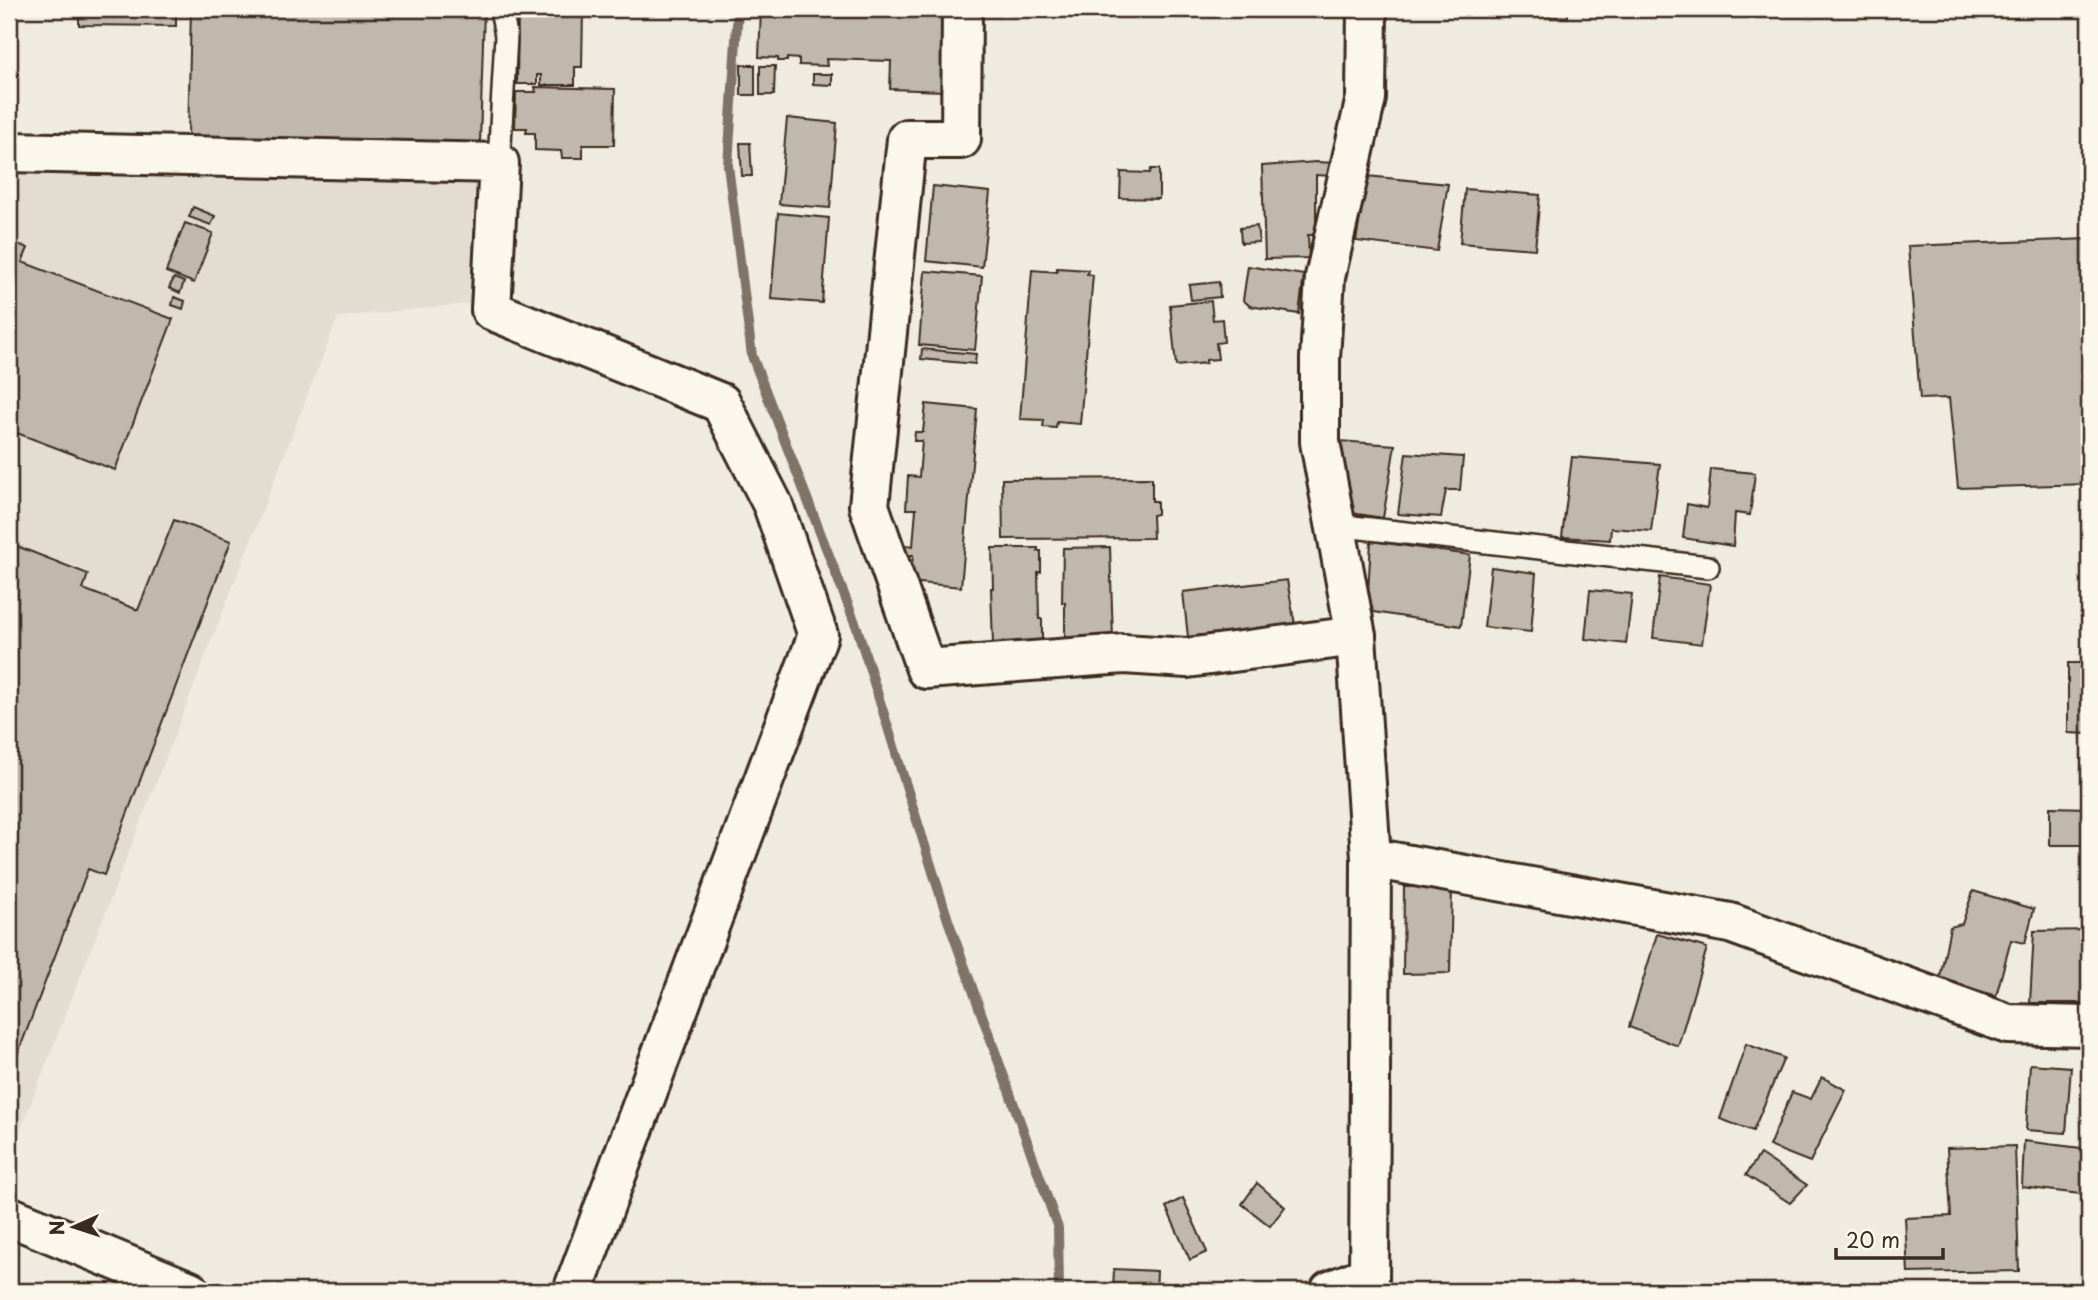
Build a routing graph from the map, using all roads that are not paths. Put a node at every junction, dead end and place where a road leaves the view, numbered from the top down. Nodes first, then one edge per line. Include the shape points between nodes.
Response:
1 (501, 9) edge
2 (962, 9) edge
3 (1367, 9) edge
4 (9, 152) edge
5 (499, 163) junction
6 (1335, 525) junction
7 (1708, 567) dead end
8 (1356, 636) junction
9 (1371, 858) junction
10 (2089, 1026) edge
11 (9, 1216) edge
12 (1369, 1283) edge
13 (190, 1291) edge
14 (573, 1291) edge
15 (1330, 1291) edge

1 - 5 lane via 506,36
2 - 8 street via 961,139 908,139 869,506 926,669 1124,654 1188,658
3 - 6 street via 1366,98 1325,277 1320,442
4 - 5 street
5 - 14 street via 491,310 720,403 772,505 818,635
6 - 7 lane
6 - 8 street
8 - 9 street
9 - 10 street via 1730,923 2008,1024
9 - 12 street
11 - 13 street
12 - 15 street

